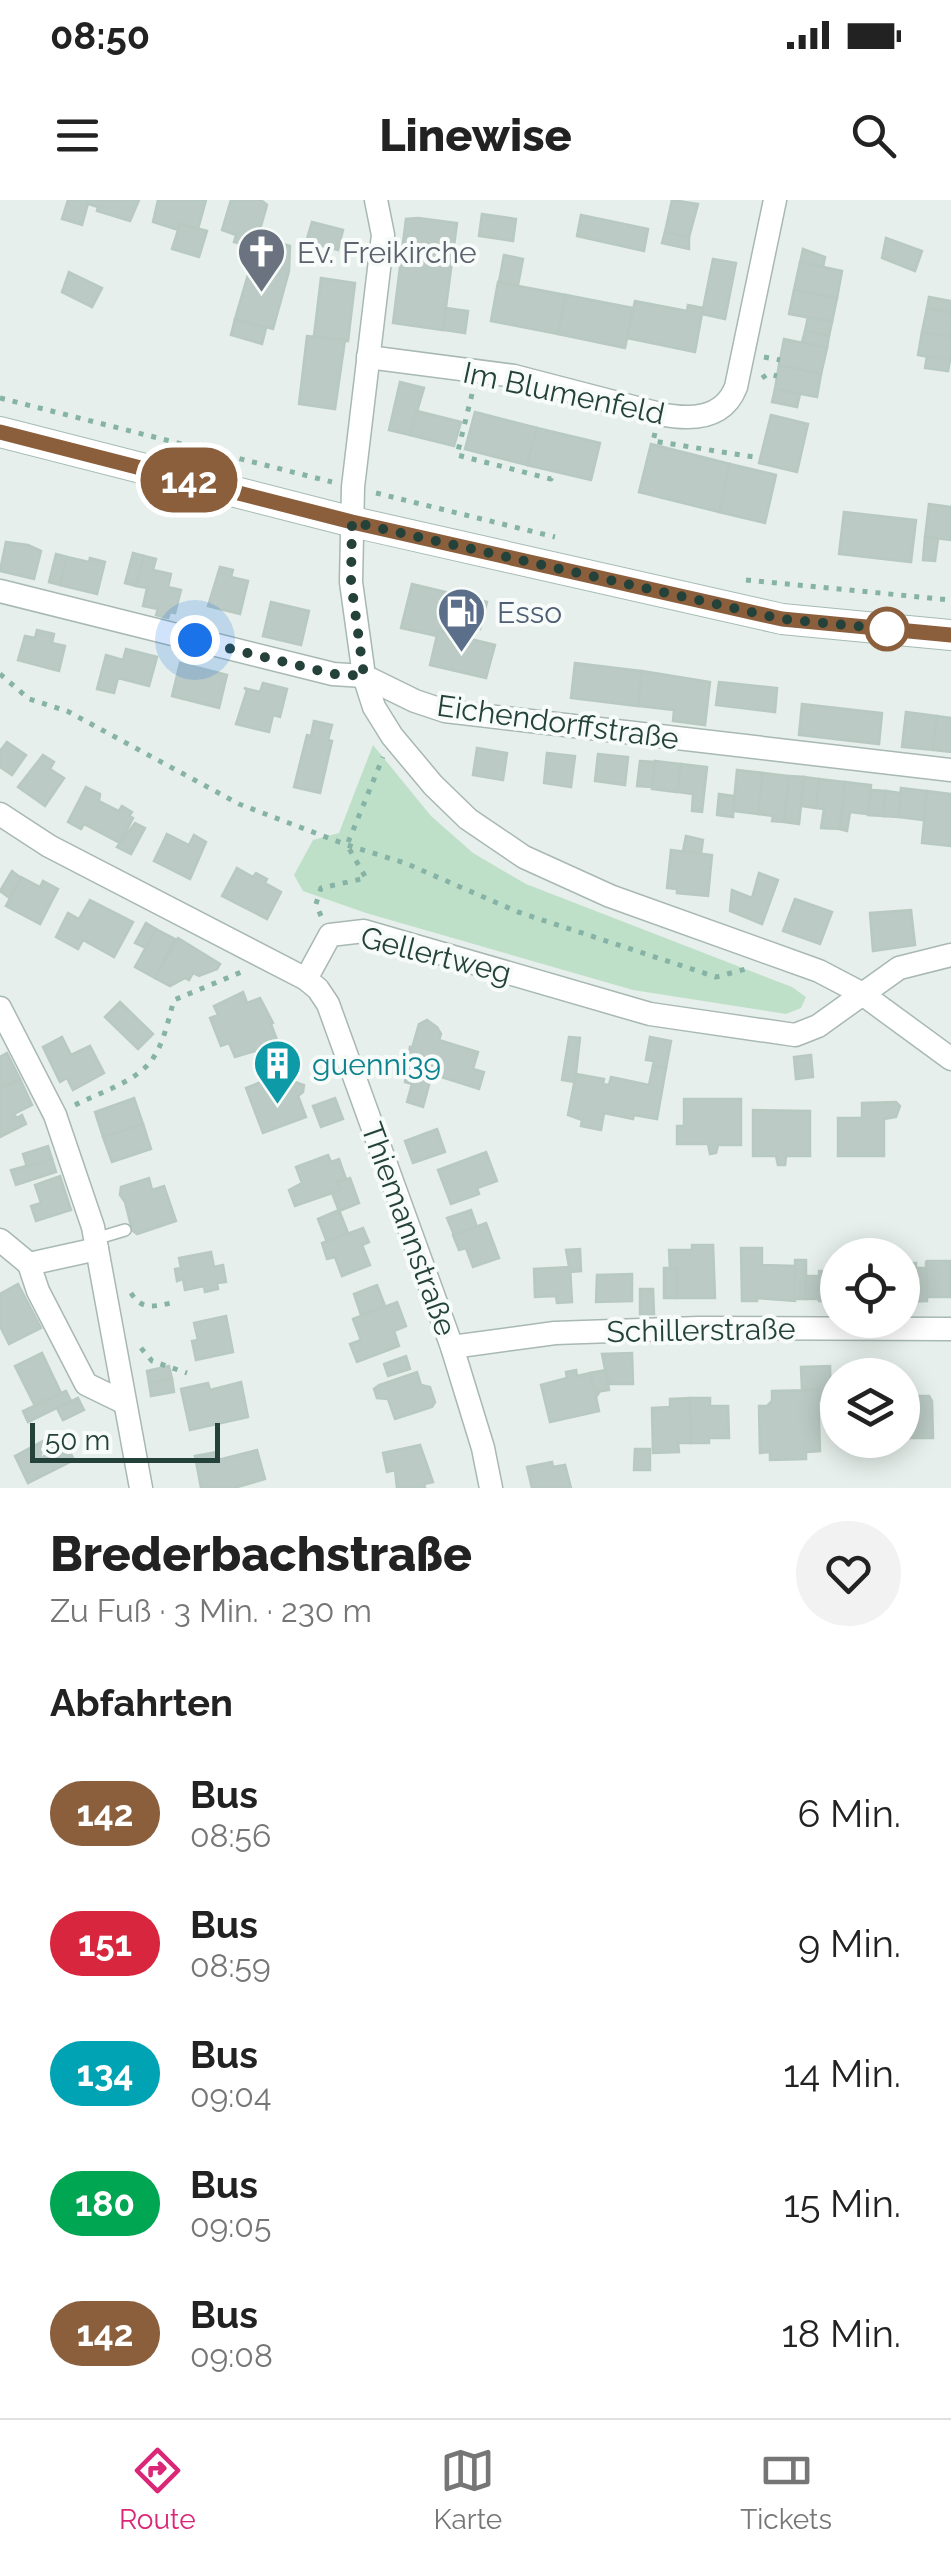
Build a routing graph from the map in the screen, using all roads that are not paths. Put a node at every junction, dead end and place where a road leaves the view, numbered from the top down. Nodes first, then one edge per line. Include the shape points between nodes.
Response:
1 (376, 200) edge
2 (776, 200) edge
3 (368, 357) junction
4 (0, 432) edge
5 (352, 522) junction
6 (0, 590) edge
7 (951, 635) edge
8 (364, 676) junction
9 (951, 770) edge
10 (0, 814) edge
11 (951, 955) edge
12 (306, 980) junction
13 (861, 993) junction
14 (0, 1008) edge
15 (951, 1059) edge
16 (124, 1230) dead end
17 (0, 1240) edge
18 (96, 1244) junction
19 (29, 1264) junction
20 (951, 1329) edge
21 (452, 1347) junction
22 (123, 1402) junction
23 (140, 1488) edge
24 (491, 1488) edge

1 - 3 street via 383,235
2 - 3 street, Im Blumenfeld via 733,394 704,416 682,418 550,384
3 - 5 street
4 - 5 main road
5 - 7 main road via 782,619
5 - 8 street via 351,582
6 - 8 street, Eichendorffstraße via 333,674
8 - 9 street, Eichendorffstraße via 445,711
8 - 13 street via 392,736 432,785 524,857
10 - 12 street
11 - 13 street via 899,968
12 - 13 street, Gellertweg via 330,935 364,931 650,1014 795,1034 818,1026
12 - 21 street, Thiemannstraße via 328,1004
13 - 15 street
14 - 18 street via 54,1115
16 - 18 lane
17 - 19 street
18 - 19 street
18 - 22 street
19 - 22 street via 86,1384
20 - 21 street, Schillerstraße via 572,1333
21 - 24 street, Thiemannstraße
22 - 23 street

